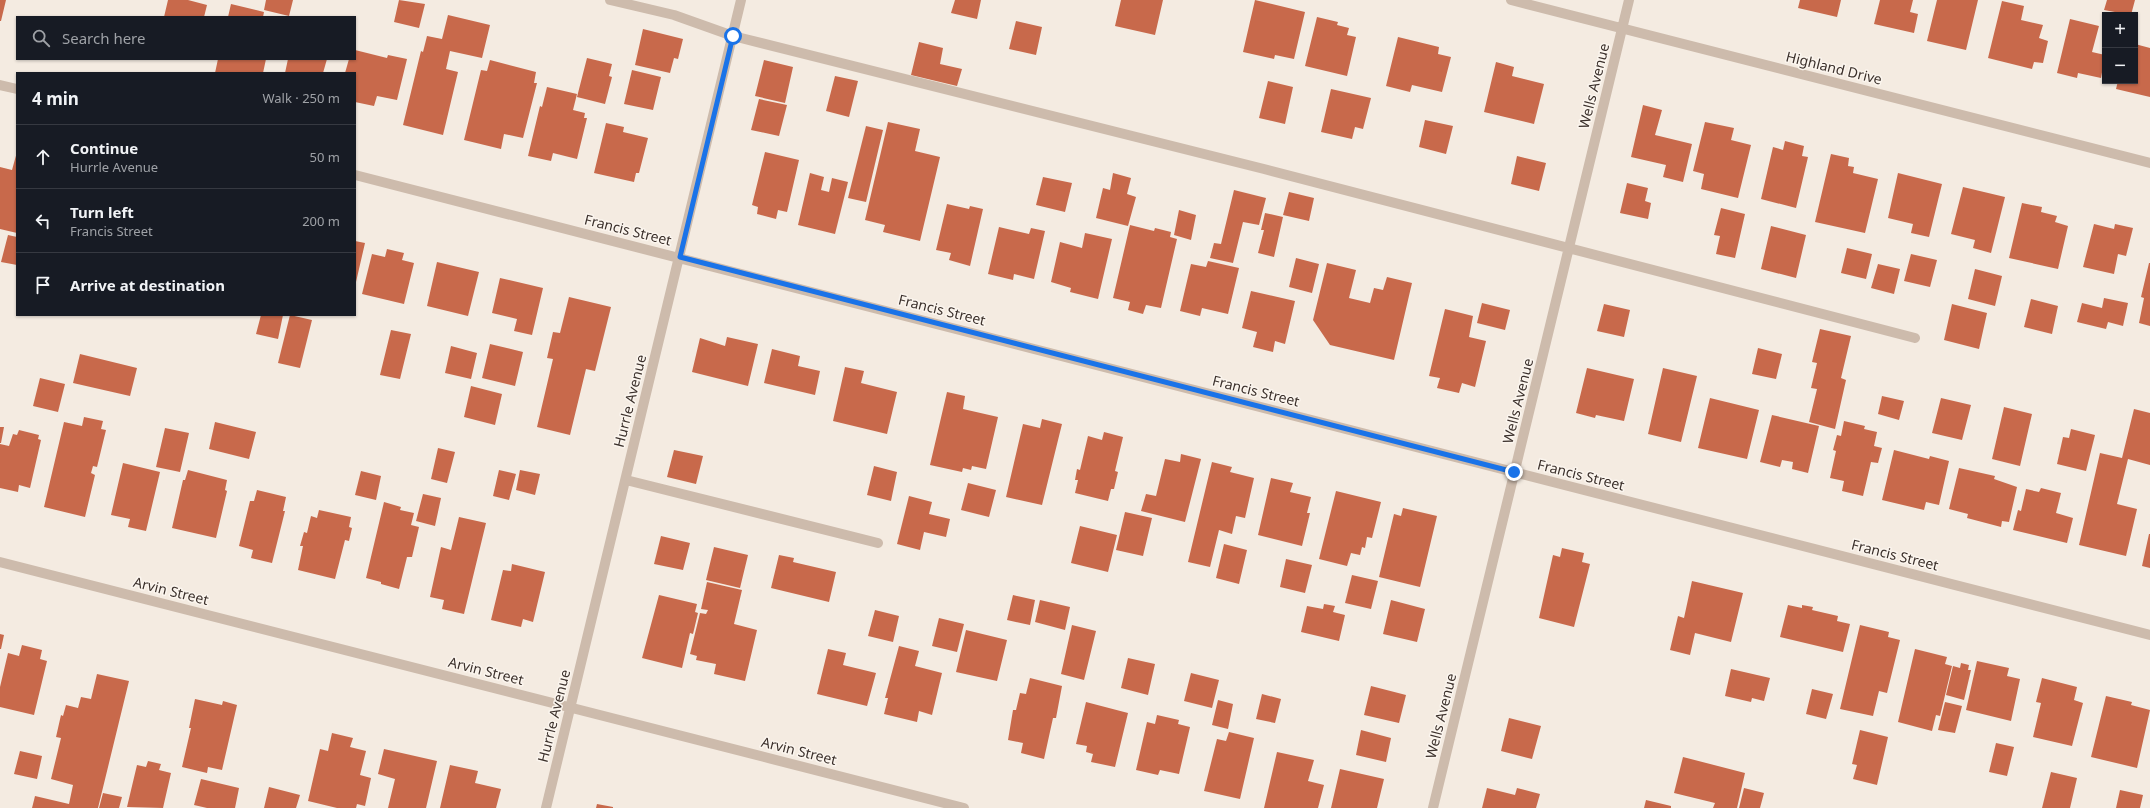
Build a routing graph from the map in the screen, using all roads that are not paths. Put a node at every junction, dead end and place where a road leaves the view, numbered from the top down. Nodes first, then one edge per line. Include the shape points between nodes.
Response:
1 (610, 0) edge
2 (741, 0) edge
3 (1511, 0) edge
4 (1629, 0) edge
5 (1622, 28) junction
6 (733, 36) junction
7 (0, 85) edge
8 (16, 89) edge
9 (2150, 163) edge
10 (356, 175) edge
11 (1569, 249) junction
12 (680, 257) junction
13 (1915, 338) dead end
14 (1514, 472) junction
15 (626, 480) junction
16 (878, 543) dead end
17 (0, 562) edge
18 (2150, 635) edge
19 (571, 706) junction
20 (546, 808) edge
21 (964, 808) edge
22 (1433, 808) edge

1 - 6 street via 674,16
2 - 6 street, Hurrle Avenue
3 - 5 street, Highland Drive
4 - 5 street, Wells Avenue
5 - 9 street, Highland Drive
5 - 11 street, Wells Avenue
6 - 11 street via 1264,169
6 - 12 street, Hurrle Avenue
7 - 8 street
10 - 12 street, Francis Street
11 - 13 street
11 - 14 street, Wells Avenue
12 - 14 street, Francis Street
12 - 15 street, Hurrle Avenue
14 - 18 street, Francis Street
14 - 22 street, Wells Avenue
15 - 16 street
15 - 19 street, Hurrle Avenue
17 - 19 street, Arvin Street
19 - 20 street, Hurrle Avenue
19 - 21 street, Arvin Street

